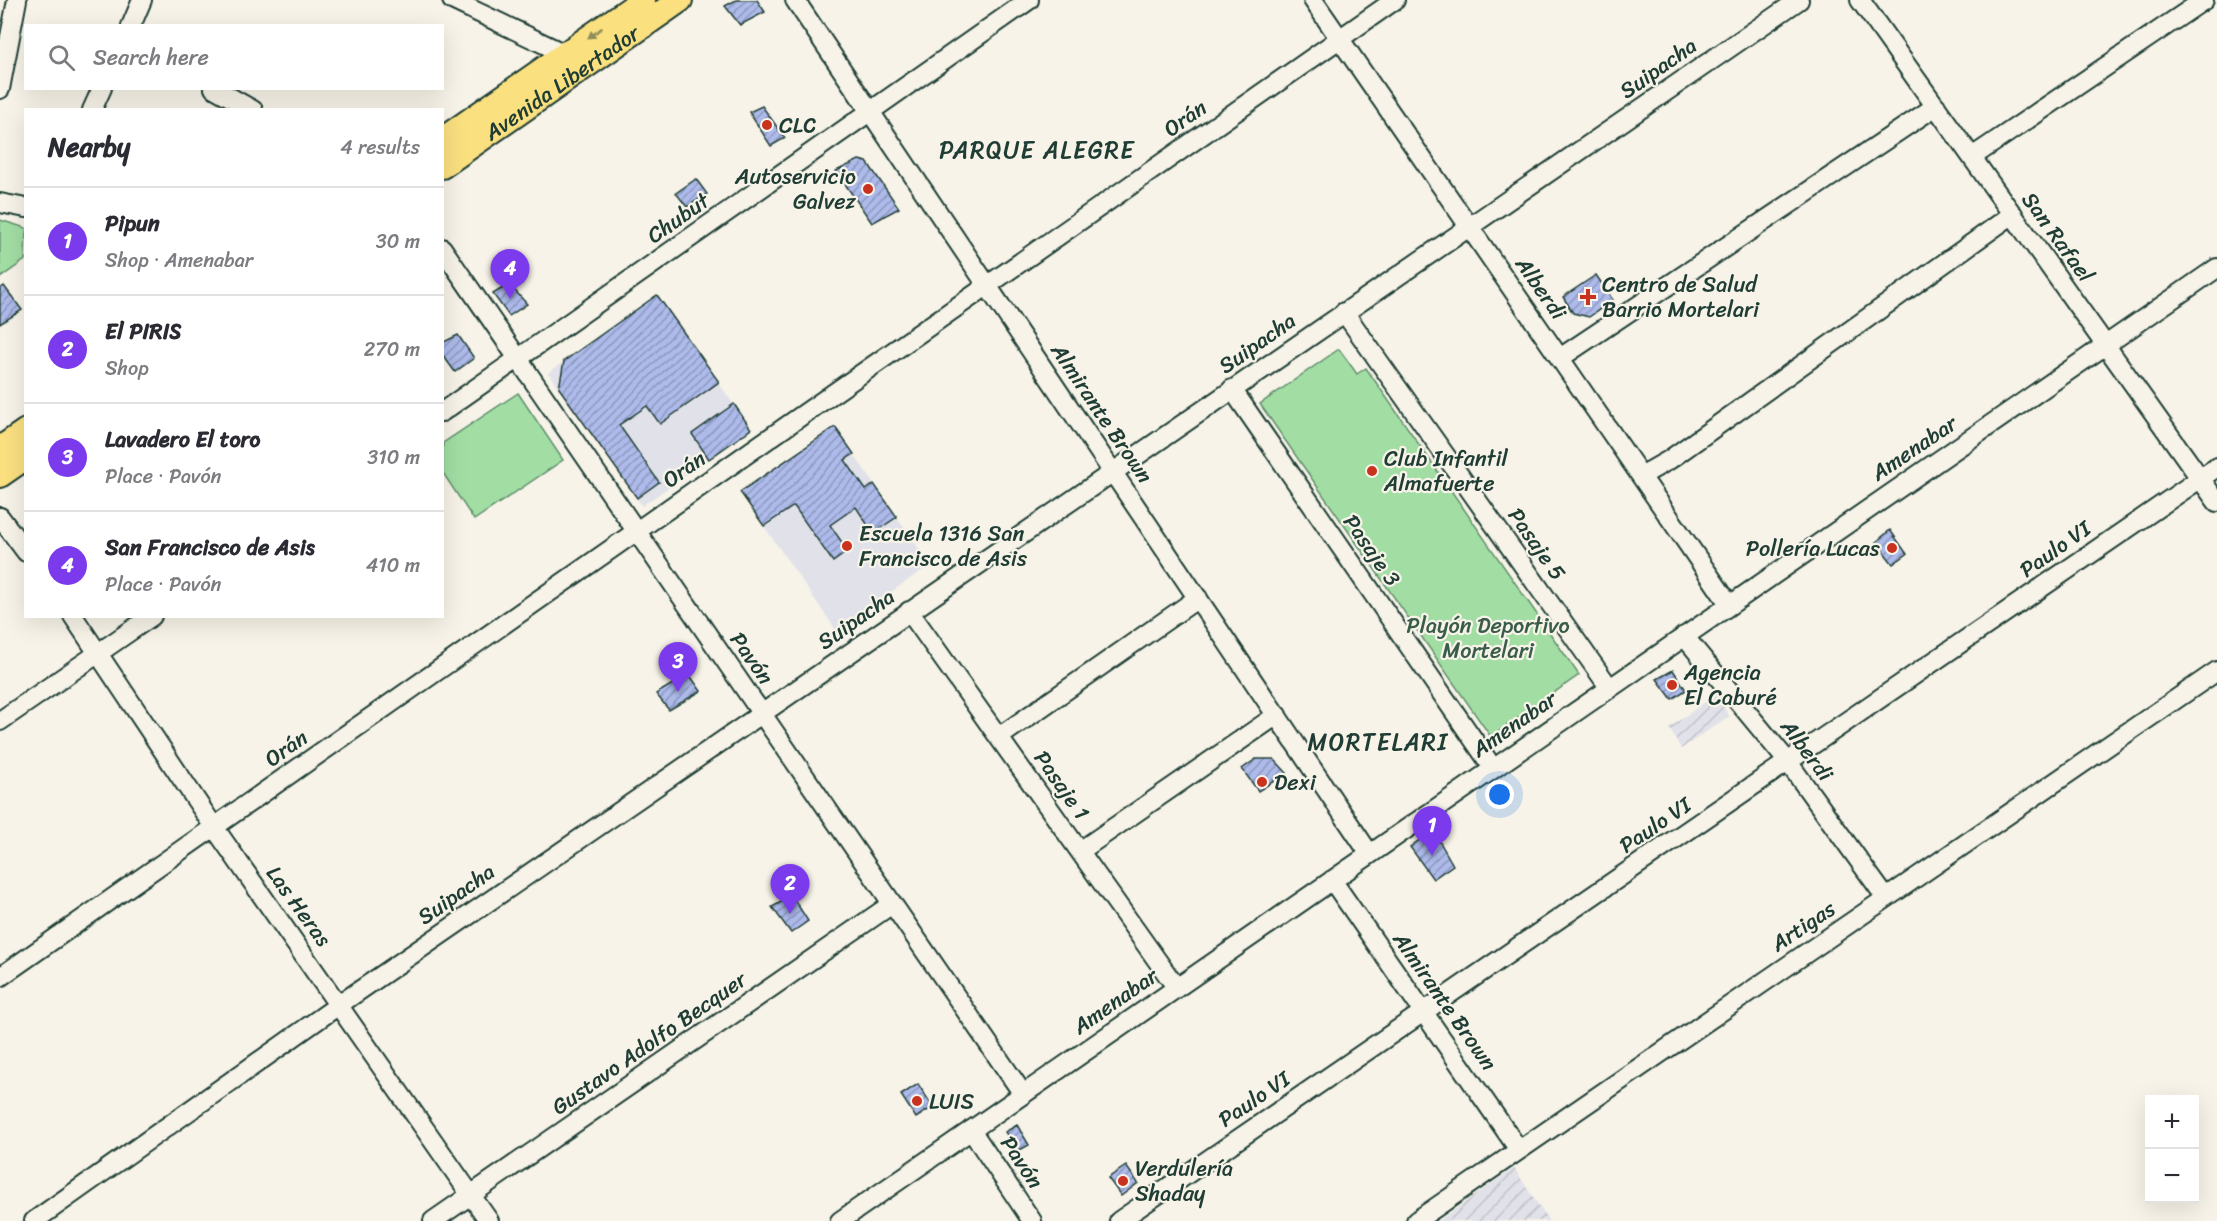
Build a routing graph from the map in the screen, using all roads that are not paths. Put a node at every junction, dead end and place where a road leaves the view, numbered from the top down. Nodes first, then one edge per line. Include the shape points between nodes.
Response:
1 (17, 0) edge
2 (142, 0) edge
3 (643, 0) edge
4 (680, 0) edge
5 (795, 0) edge
6 (1029, 0) edge
7 (1314, 0) edge
8 (1395, 0) edge
9 (1799, 0) edge
10 (1860, 0) edge
11 (2204, 0) edge
12 (463, 2) edge
13 (131, 24) edge
14 (1340, 39) junction
15 (565, 54) junction
16 (0, 89) edge
17 (101, 90) edge
18 (218, 90) edge
19 (1936, 106) junction
20 (93, 108) edge
21 (249, 108) edge
22 (870, 112) junction
23 (444, 139) edge
24 (1972, 158) junction
25 (444, 165) edge
26 (0, 203) edge
27 (24, 208) edge
28 (2013, 214) junction
29 (1470, 227) junction
30 (444, 251) edge
31 (2217, 268) edge
32 (987, 286) junction
33 (1344, 312) junction
34 (2106, 345) junction
35 (1560, 357) junction
36 (519, 359) junction
37 (1232, 389) junction
38 (444, 411) edge
39 (24, 432) edge
40 (0, 449) edge
41 (24, 458) edge
42 (2217, 466) edge
43 (1113, 472) junction
44 (0, 475) edge
45 (1641, 476) junction
46 (2199, 478) junction
47 (2217, 502) edge
48 (0, 517) edge
49 (635, 532) junction
50 (24, 549) edge
51 (1198, 598) junction
52 (1729, 604) junction
53 (909, 611) junction
54 (74, 618) edge
55 (149, 618) edge
56 (1684, 636) junction
57 (100, 653) junction
58 (2217, 671) edge
59 (1609, 687) junction
60 (762, 714) junction
61 (1276, 716) junction
62 (0, 722) edge
63 (999, 737) junction
64 (1788, 762) junction
65 (1493, 768) junction
66 (214, 827) junction
67 (1080, 851) junction
68 (1369, 853) junction
69 (1332, 880) junction
70 (1886, 898) junction
71 (892, 904) junction
72 (0, 977) edge
73 (1176, 987) junction
74 (340, 1004) junction
75 (1424, 1012) junction
76 (1023, 1094) junction
77 (971, 1130) junction
78 (1520, 1150) junction
79 (471, 1194) junction
80 (34, 1221) edge
81 (433, 1221) edge
82 (489, 1221) edge
83 (840, 1221) edge
84 (1032, 1221) edge
85 (1119, 1221) edge
86 (1416, 1221) edge

1 - 16 street
2 - 13 street
3 -> 15 main road, Avenida Libertador
4 - 25 main road, Avenida Libertador
5 - 22 street, Almirante Brown
6 - 22 street, Chubut
7 - 14 street, Alberdi
8 - 14 street, Orán
9 - 29 street, Suipacha
10 - 19 street, San Rafael
11 - 24 street
12 - 15 street
14 - 29 street, Alberdi
14 - 32 street, Orán
15 - 23 main road, Avenida Libertador
17 - 20 street
18 - 21 street
19 - 24 street, San Rafael
19 - 35 street
22 - 32 street, Almirante Brown
22 - 36 street, Chubut
24 - 28 street, San Rafael
26 - 27 street
28 - 34 street, San Rafael
28 - 45 street
29 - 33 street, Suipacha
29 - 35 street, Alberdi
30 - 36 street, Pavón
31 - 34 street, Amenabar
32 - 43 street, Almirante Brown
32 - 49 street, Orán
33 - 37 street, Suipacha
33 - 59 street, Pasaje 5
34 - 46 street, San Rafael
34 - 52 street, Amenabar
35 - 45 street, Alberdi
36 - 38 street, Chubut
36 - 49 street, Pavón
37 - 43 street, Suipacha
37 - 65 street, Pasaje 3
39 - 40 main road
41 - 44 main road
42 - 46 street, Paulo VI
43 - 51 street, Almirante Brown
43 - 53 street, Suipacha
45 - 52 street, Alberdi
46 - 47 street, San Rafael
46 - 64 street, Paulo VI
48 - 50 street
49 - 60 street, Pavón
49 - 66 street, Orán
51 - 61 street, Almirante Brown
51 - 63 street
52 - 56 street, Amenabar
53 - 60 street, Suipacha
53 - 63 street, Pasaje 1
54 - 57 street, Las Heras
55 - 57 street
56 - 59 street, Amenabar
56 - 64 street, Alberdi
57 - 62 street
57 - 66 street, Las Heras
58 - 70 street, Artigas
59 - 65 street, Amenabar
60 - 71 street, Pavón
60 - 74 street, Suipacha
61 - 67 street
61 - 68 street, Almirante Brown
63 - 67 street, Pasaje 1
64 - 70 street, Alberdi
64 - 75 street, Paulo VI
65 - 68 street, Amenabar
66 - 72 street, Orán
66 - 74 street, Las Heras
67 - 73 street, Pasaje 1
68 - 69 street, Amenabar
69 - 73 street, Amenabar
69 - 75 street, Almirante Brown
70 - 78 street, Artigas
71 - 76 street, Pavón
71 - 79 street, Gustavo Adolfo Becquer
73 - 76 street, Amenabar
74 - 79 street, Las Heras
74 - 80 street, Suipacha
75 - 78 street, Almirante Brown
75 - 85 street, Paulo VI
76 - 77 street, Amenabar
77 - 83 street, Amenabar
77 - 84 street, Pavón
78 - 86 street, Artigas
79 - 81 street, Gustavo Adolfo Becquer
79 - 82 street, Las Heras

